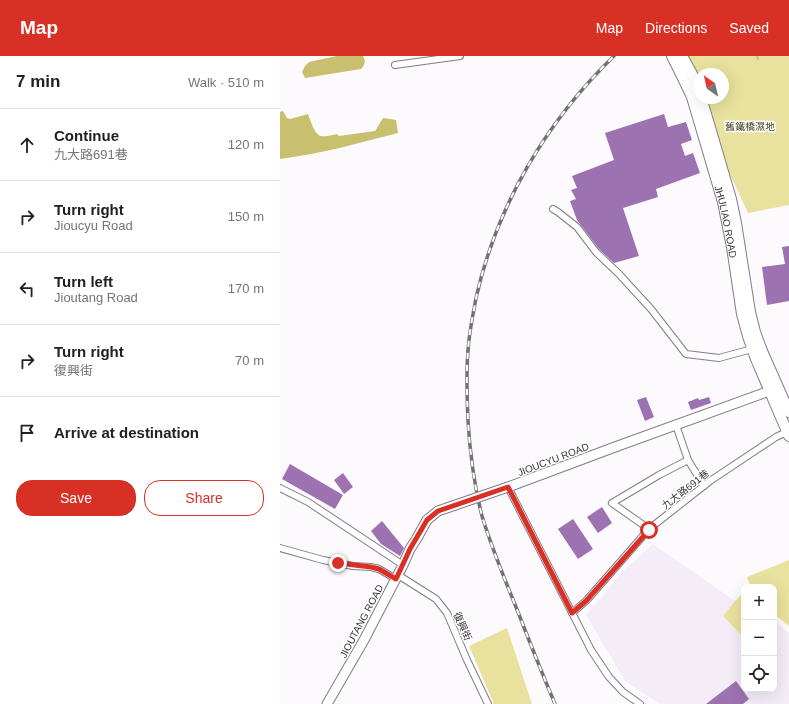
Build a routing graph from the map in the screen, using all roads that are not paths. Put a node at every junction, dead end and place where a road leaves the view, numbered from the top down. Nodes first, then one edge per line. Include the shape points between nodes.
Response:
1 (460, 56) edge
2 (672, 56) edge
3 (682, 56) edge
4 (395, 64) dead end
5 (693, 77) edge
6 (703, 104) edge
7 (553, 209) dead end
8 (744, 304) junction
9 (752, 349) junction
10 (774, 389) junction
11 (789, 412) edge
12 (676, 425) junction
13 (788, 433) edge
14 (688, 460) junction
15 (704, 486) junction
16 (508, 487) junction
17 (280, 488) edge
18 (649, 530) junction
19 (280, 548) edge
20 (403, 565) junction
21 (397, 577) junction
22 (572, 613) junction
23 (327, 704) edge
24 (488, 704) edge
25 (640, 704) edge

1 - 4 street
2 - 8 main road, JHULIAO ROAD via 692,97 723,202
3 - 5 main road
6 - 8 main road, JHULIAO ROAD via 736,222
7 - 9 street via 577,227 596,252 651,309 686,354 719,358
8 - 9 main road, JHULIAO ROAD via 742,314
8 - 10 main road, JHULIAO ROAD
9 - 10 main road, JHULIAO ROAD
10 - 11 main road
10 - 12 street, JIOUCYU ROAD
10 - 13 main road
12 - 14 street
12 - 16 street, JIOUCYU ROAD
13 - 15 street, 九大路691巷 via 776,437
14 - 15 street
14 - 18 street via 612,503
15 - 18 street, 九大路691巷
16 - 20 street, JIOUTANG ROAD, bridge via 438,511 427,520
16 - 22 street, JIOUCYU ROAD
17 - 20 street via 308,502
18 - 22 street, 九大路691巷 via 586,601
19 - 21 street, 復興街 via 323,560 371,567
20 - 21 street, JIOUTANG ROAD
21 - 23 street, JIOUTANG ROAD
21 - 24 street, 復興街 via 436,599 447,613
22 - 25 street, JIOUCYU ROAD via 591,650 609,677 623,692

